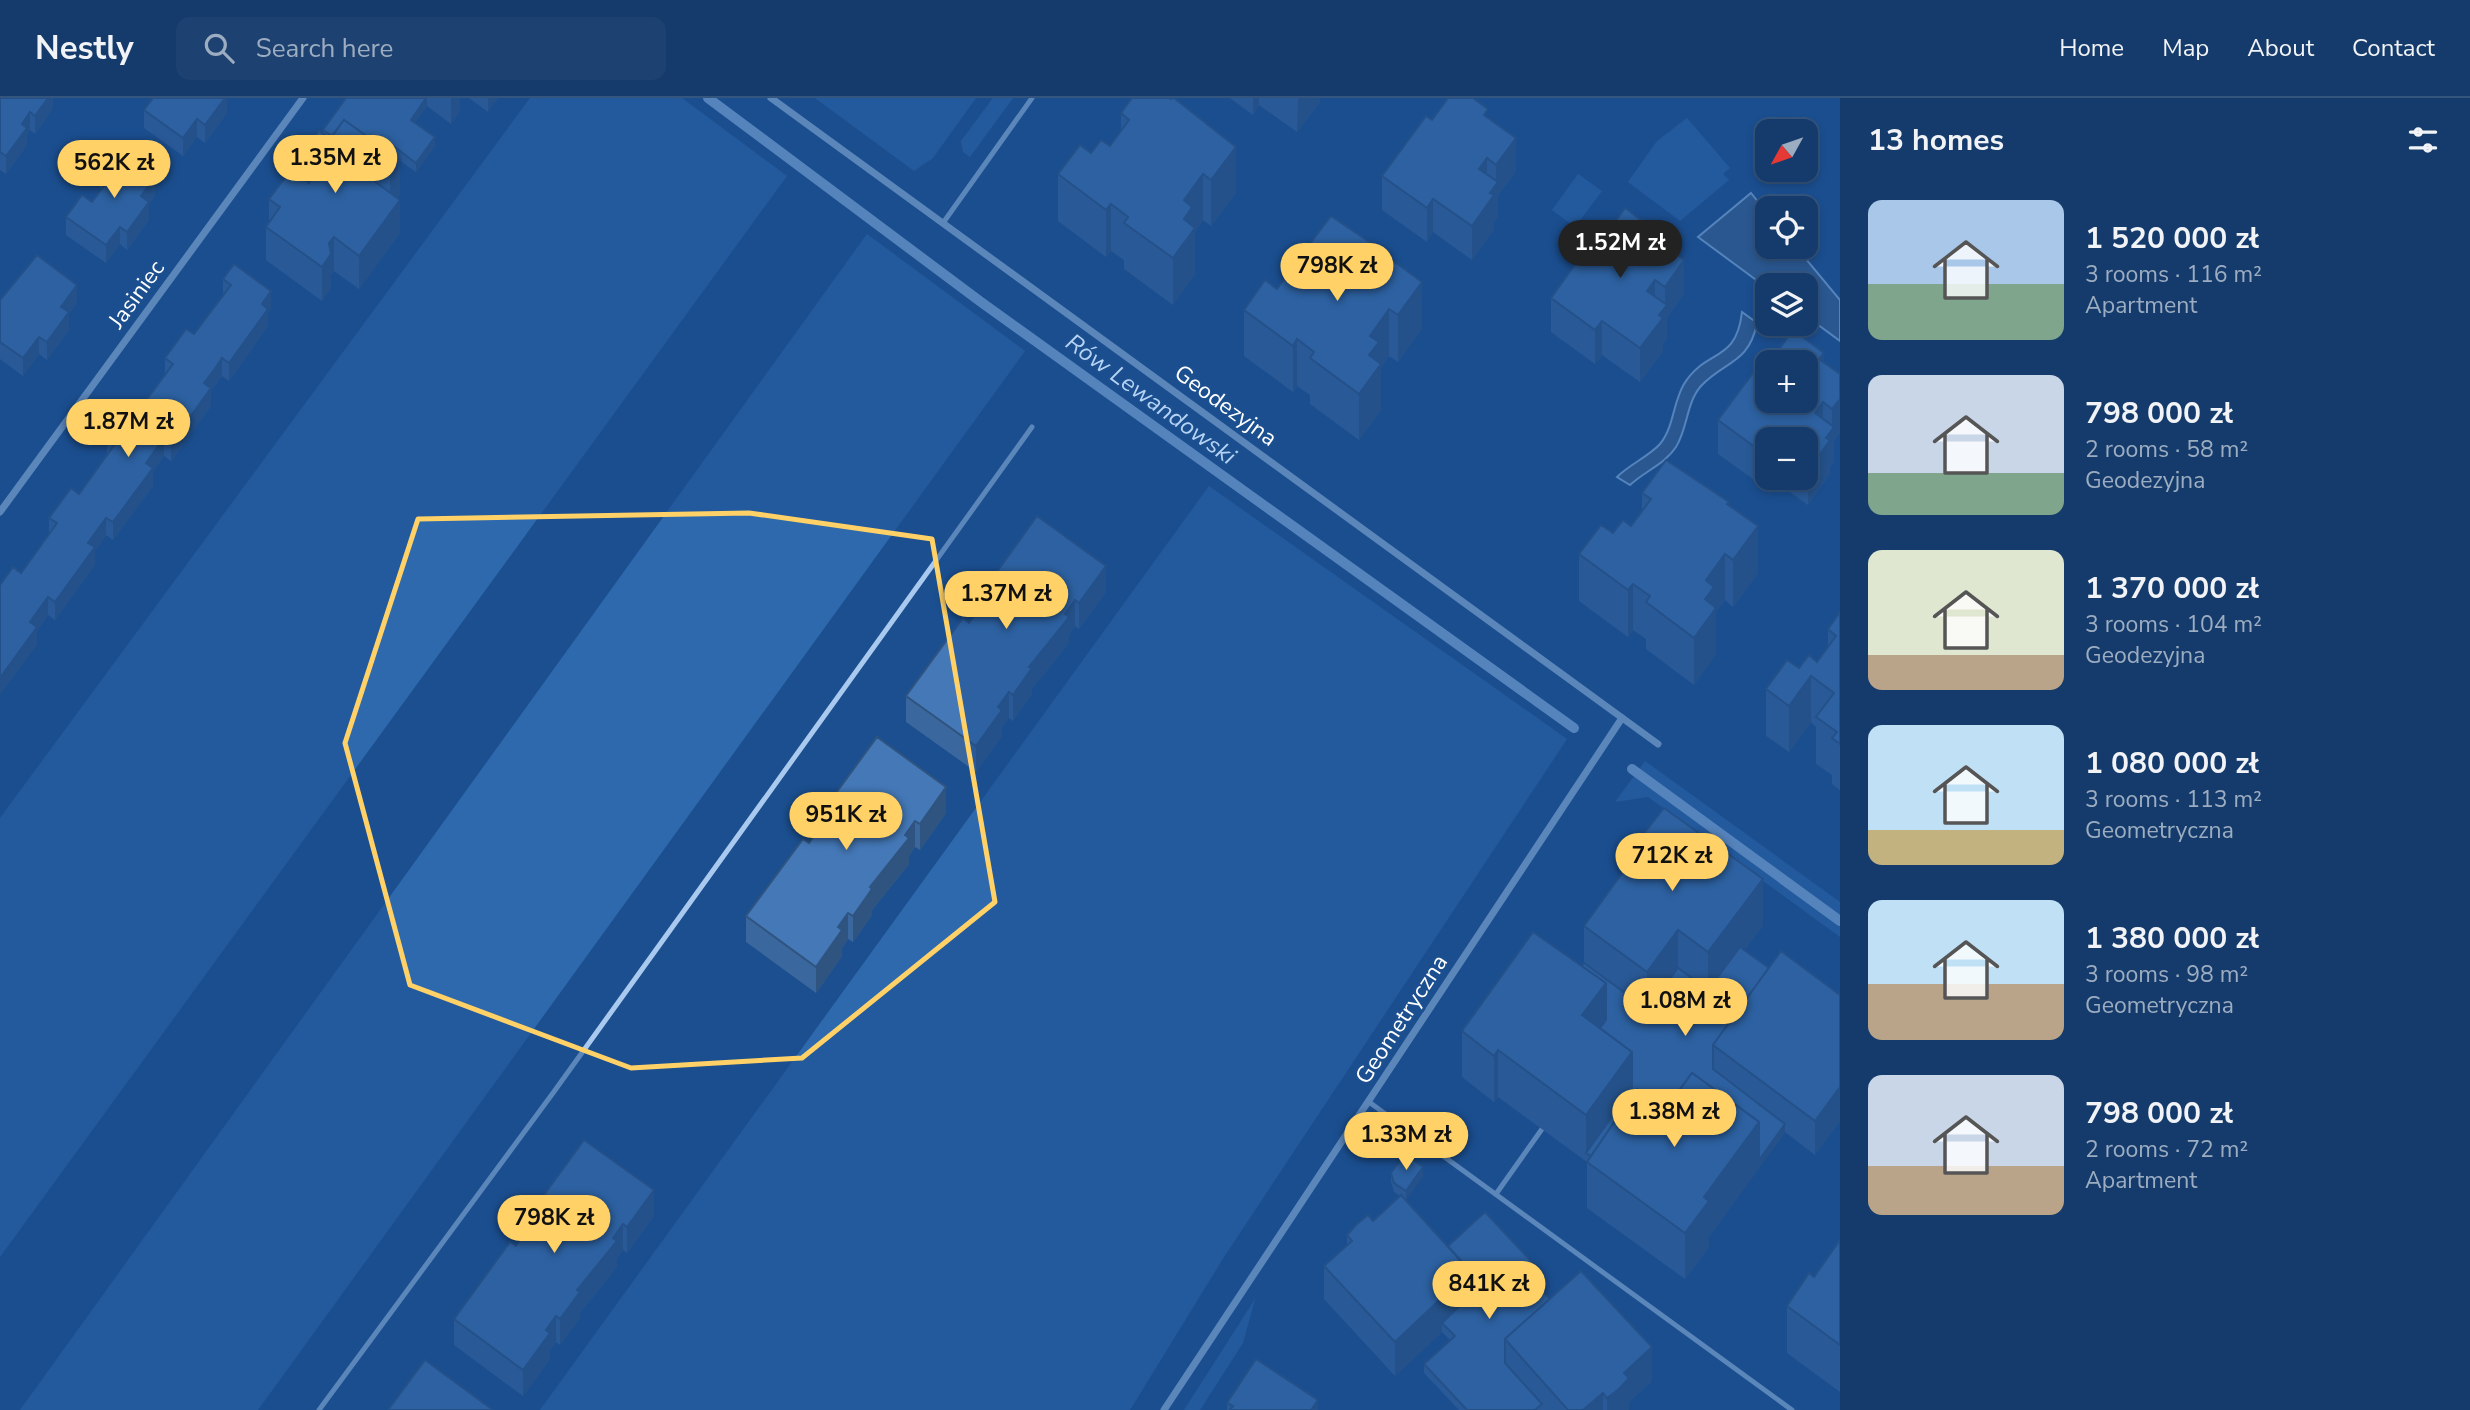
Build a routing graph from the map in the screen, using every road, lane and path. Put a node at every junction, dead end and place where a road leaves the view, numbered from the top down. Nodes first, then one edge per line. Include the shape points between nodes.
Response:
1 (303, 98) edge
2 (771, 98) edge
3 (1032, 98) edge
4 (943, 223) junction
5 (1032, 427) dead end
6 (0, 512) edge
7 (1622, 718) junction
8 (1658, 744) dead end
9 (1369, 1101) junction
10 (1542, 1129) dead end
11 (1496, 1194) junction
12 (319, 1410) edge
13 (1164, 1410) edge
14 (1792, 1410) edge

1 - 6 street, Jasiniec
2 - 4 street, Geodezyjna
3 - 4 lane
4 - 7 street, Geodezyjna
5 - 12 lane
7 - 8 street, Geodezyjna
7 - 9 street, Geometryczna
9 - 11 lane
9 - 13 street, Geometryczna
10 - 11 lane
11 - 14 lane

